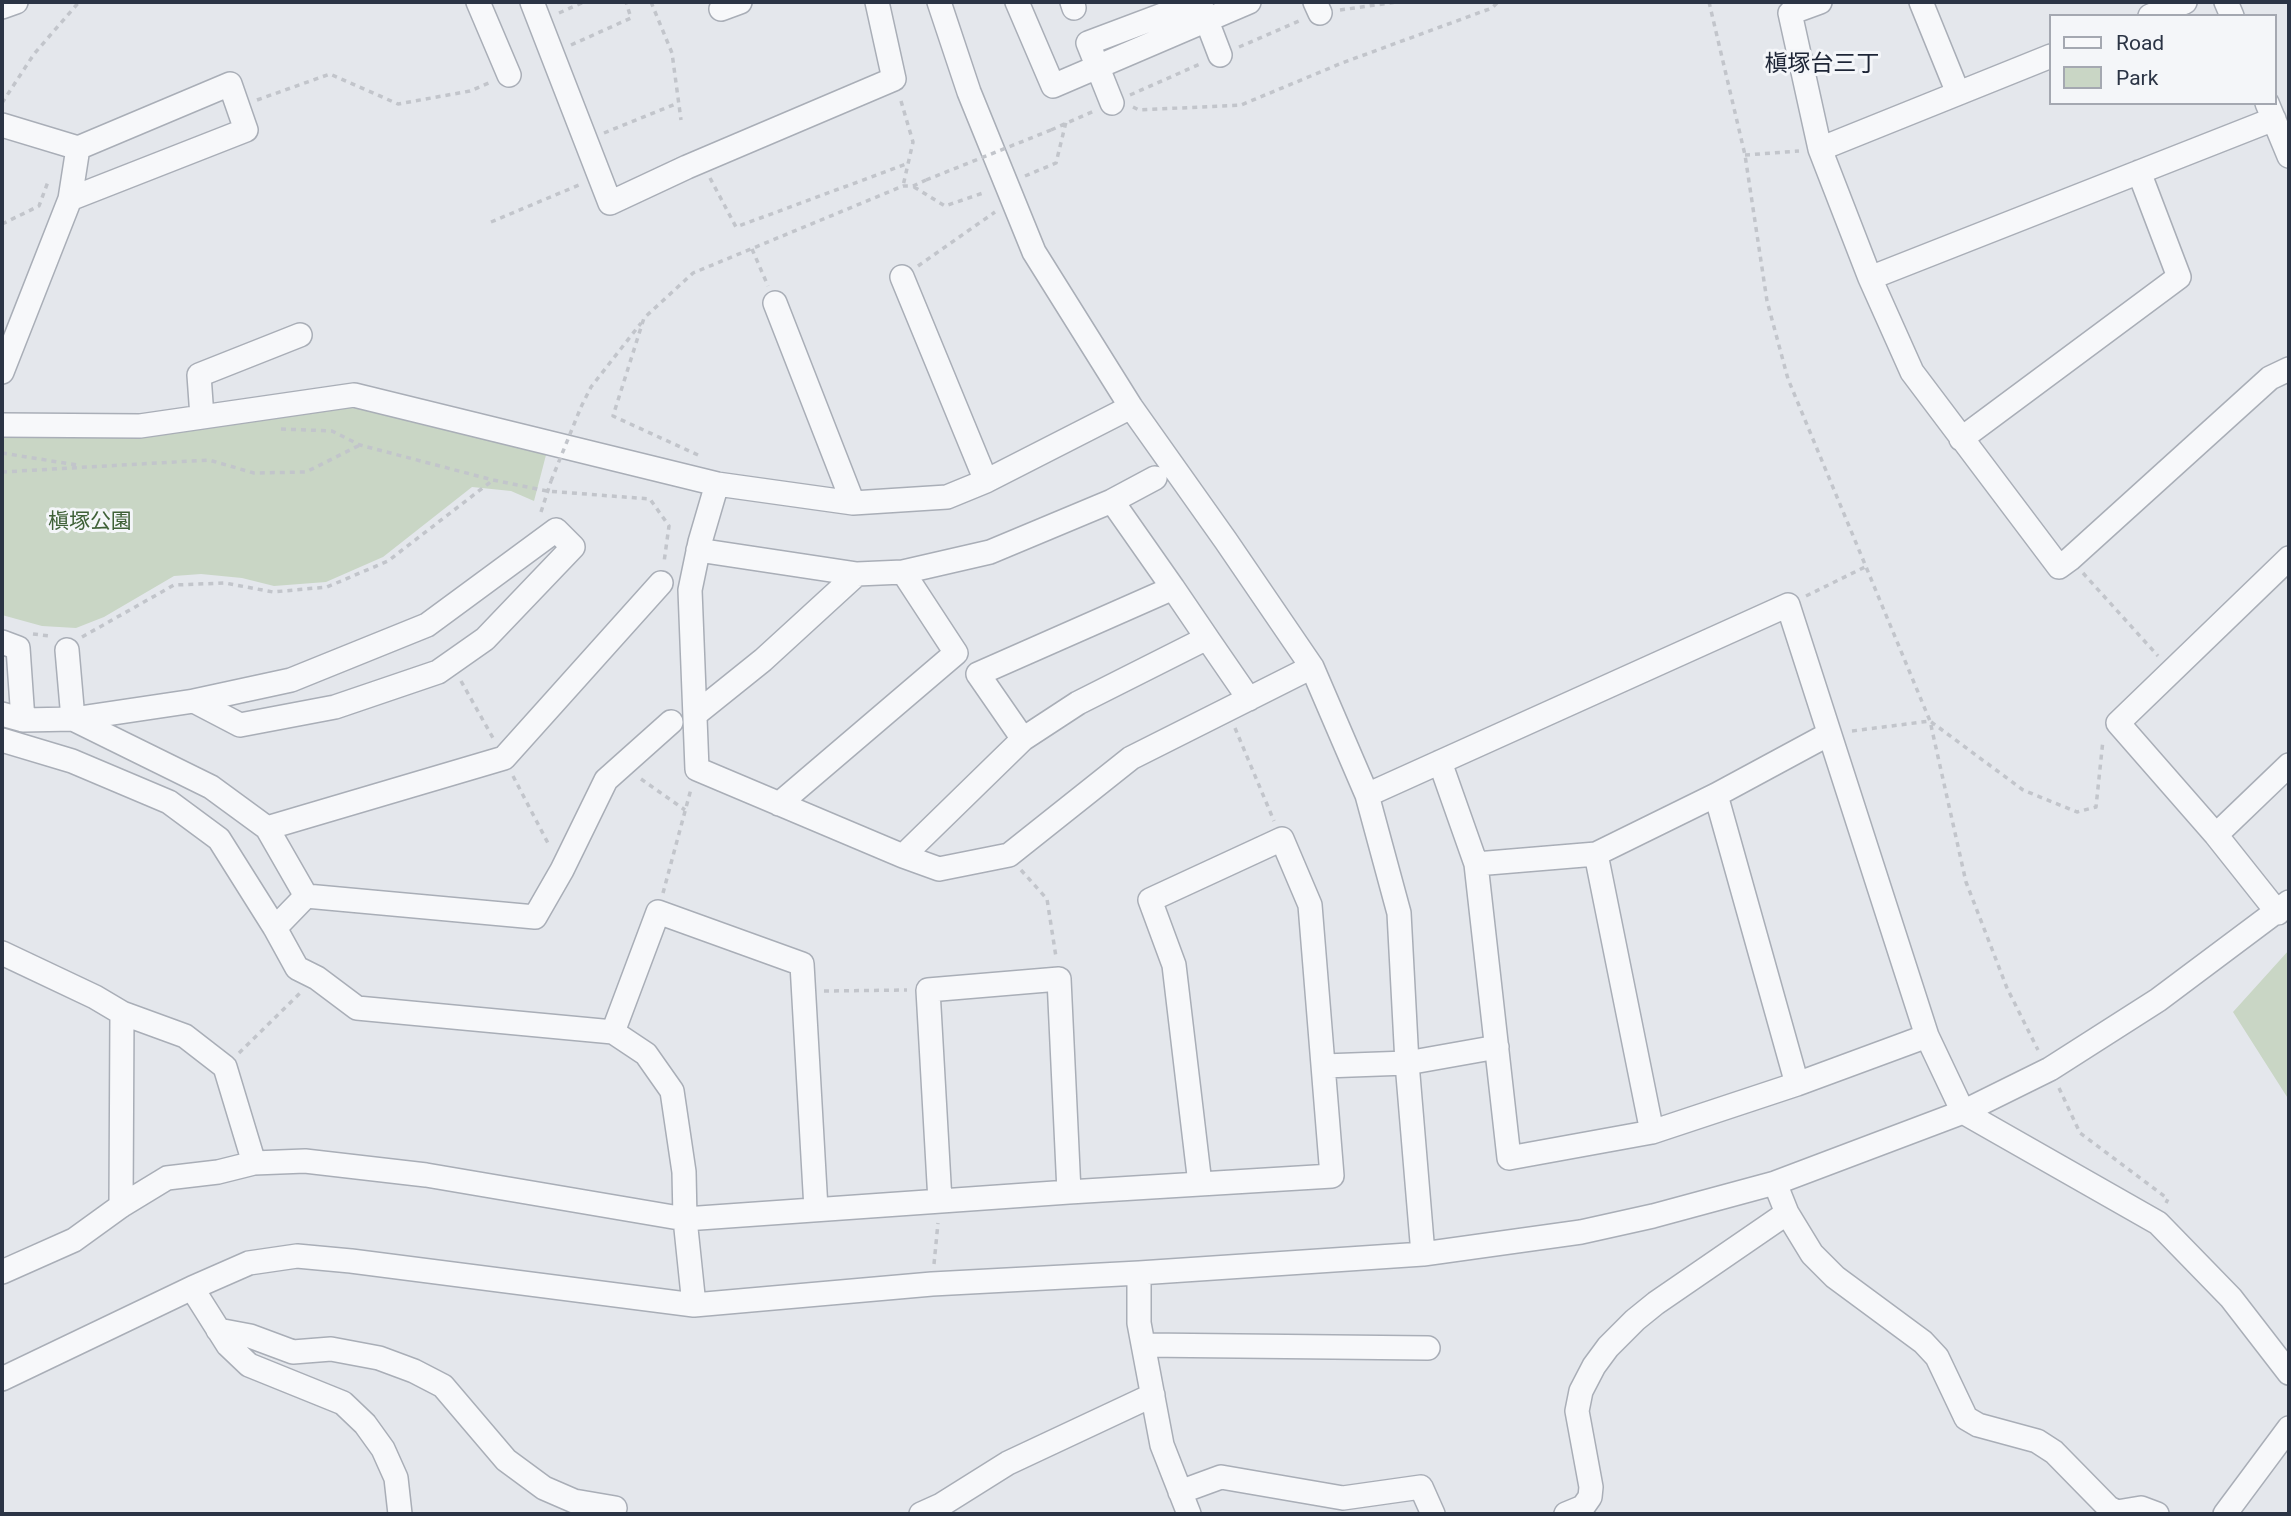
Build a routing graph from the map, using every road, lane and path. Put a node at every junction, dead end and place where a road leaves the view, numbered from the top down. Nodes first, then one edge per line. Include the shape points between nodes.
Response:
1 (16, 2) edge
2 (79, 2) edge
3 (478, 2) edge
4 (584, 2) edge
5 (625, 2) edge
6 (652, 2) edge
7 (877, 2) edge
8 (939, 2) edge
9 (1017, 2) edge
10 (1249, 2) edge
11 (1397, 2) edge
12 (1498, 2) edge
13 (1709, 2) edge
14 (1820, 2) edge
15 (1921, 2) edge
16 (2185, 2) edge
17 (2, 7) edge
18 (1317, 7) edge
19 (1201, 8) edge
20 (537, 11) edge
21 (2155, 14) edge
22 (553, 52) junction
23 (1220, 55) junction
24 (2050, 56) edge
25 (1098, 66) junction
26 (509, 75) joint
27 (894, 79) junction
28 (1958, 93) junction
29 (1115, 102) junction
30 (2, 103) edge
31 (679, 103) junction
32 (238, 106) junction
33 (2270, 111) edge
34 (681, 120) dead end
35 (1066, 122) junction
36 (2, 125) edge
37 (602, 134) dead end
38 (70, 147) junction
39 (1820, 149) junction
40 (1745, 155) junction
41 (2289, 156) edge
42 (701, 162) junction
43 (909, 163) junction
44 (2139, 172) junction
45 (600, 177) junction
46 (903, 186) junction
47 (913, 186) junction
48 (1010, 192) junction
49 (70, 199) junction
50 (491, 222) dead end
51 (2, 224) edge
52 (752, 249) junction
53 (902, 277) joint
54 (1870, 278) junction
55 (775, 303) joint
56 (644, 318) junction
57 (300, 335) dead end
58 (2289, 369) edge
59 (2, 372) edge
60 (1130, 407) junction
61 (202, 417) junction
62 (2, 425) edge
63 (1961, 439) junction
64 (360, 445) dead end
65 (2, 453) edge
66 (709, 460) dead end
67 (86, 467) junction
68 (2, 472) edge
69 (1155, 478) dead end
70 (494, 480) dead end
71 (551, 481) dead end
72 (986, 481) junction
73 (717, 484) junction
74 (1112, 501) junction
75 (852, 503) junction
76 (698, 550) junction
77 (2289, 558) edge
78 (2070, 559) junction
79 (1867, 566) junction
80 (903, 572) junction
81 (857, 574) junction
82 (662, 583) dead end
83 (1173, 588) junction
84 (1788, 604) junction
85 (27, 634) dead end
86 (1207, 638) junction
87 (65, 641) junction
88 (2, 642) edge
89 (956, 653) junction
90 (1312, 667) junction
91 (2172, 671) junction
92 (978, 674) junction
93 (1249, 699) junction
94 (194, 701) junction
95 (1228, 711) junction
96 (696, 713) junction
97 (12, 717) edge
98 (73, 719) junction
99 (1930, 721) junction
100 (671, 722) dead end
101 (2118, 723) junction
102 (1829, 734) junction
103 (1023, 739) junction
104 (2, 740) edge
105 (1440, 762) junction
106 (622, 765) junction
107 (2289, 765) edge
108 (1367, 795) junction
109 (1716, 795) junction
110 (779, 804) junction
111 (685, 810) dead end
112 (267, 828) junction
113 (2216, 835) junction
114 (1282, 839) junction
115 (1596, 854) junction
116 (1009, 855) junction
117 (903, 856) junction
118 (1476, 864) junction
119 (306, 896) junction
120 (2283, 907) edge
121 (275, 928) junction
122 (2, 953) edge
123 (317, 978) junction
124 (1059, 979) junction
125 (928, 990) junction
126 (804, 991) junction
127 (122, 1013) junction
128 (613, 1032) junction
129 (1927, 1036) junction
130 (1497, 1047) junction
131 (2040, 1053) dead end
132 (1407, 1063) junction
133 (1324, 1066) junction
134 (225, 1067) junction
135 (1797, 1084) junction
136 (2058, 1086) dead end
137 (1963, 1112) junction
138 (1652, 1132) junction
139 (254, 1163) junction
140 (1775, 1183) junction
141 (1200, 1184) junction
142 (1069, 1192) junction
143 (940, 1201) junction
144 (121, 1206) junction
145 (816, 1209) junction
146 (1787, 1213) junction
147 (685, 1219) junction
148 (2158, 1223) junction
149 (1423, 1254) junction
150 (2, 1272) edge
151 (1139, 1273) junction
152 (932, 1284) junction
153 (192, 1288) junction
154 (694, 1305) junction
155 (218, 1330) junction
156 (1144, 1345) junction
157 (1428, 1348) dead end
158 (2289, 1373) edge
159 (2, 1379) edge
160 (1153, 1395) junction
161 (2289, 1428) edge
162 (1180, 1492) junction
163 (615, 1508) dead end
164 (930, 1512) edge
165 (400, 1514) edge
166 (1189, 1514) edge
167 (1433, 1514) edge
168 (1566, 1514) edge
169 (2157, 1514) edge
170 (2225, 1514) edge

1 - 17 street
2 - 30 path via 34,54
3 - 26 street
4 - 20 path
5 - 22 path via 631,18
6 - 31 path via 672,53
7 - 27 street
8 - 48 street
9 - 25 street via 1053,86
10 - 19 street
11 - 18 path
12 - 29 path via 1241,105 1139,110
13 - 40 path
14 - 39 street via 1790,13
15 - 28 street
16 - 21 street
18 - 23 path
19 - 23 street
19 - 25 street
20 - 22 street
22 - 45 street
23 - 29 path
24 - 28 street
25 - 29 street
26 - 32 path via 470,91 398,104 330,74
27 - 42 street
27 - 43 path via 913,142
28 - 39 street
29 - 35 path
31 - 34 path
31 - 37 path
32 - 38 street via 230,84
32 - 49 street via 246,130
33 - 41 street
33 - 44 street
35 - 47 path, bridge
35 - 48 path via 1056,163
36 - 38 street
38 - 49 street
38 - 51 path via 39,206
39 - 40 path
39 - 54 street
40 - 79 path via 1767,301 1788,379
42 - 43 path via 736,227
42 - 45 street via 610,203
43 - 46 path
44 - 54 street
44 - 63 street via 2179,277
45 - 50 path
46 - 47 path
46 - 52 path
47 - 48 path via 945,206
48 - 53 path
48 - 60 street via 1034,252
49 - 59 street
52 - 55 path
52 - 56 path via 693,273
53 - 72 street
54 - 63 street via 1912,372
55 - 75 street
56 - 66 path via 613,416
56 - 71 path, bridge via 591,387
57 - 61 street via 199,374
58 - 78 street via 2270,378
60 - 72 street
60 - 90 street
61 - 62 street via 140,426
61 - 73 street via 354,395
63 - 78 street via 2059,567
64 - 67 path via 306,472 254,473 209,460
65 - 67 path
67 - 68 path
69 - 74 street
70 - 87 path via 388,561 327,587 273,593 225,583 174,585 81,638
72 - 75 street via 947,497
73 - 75 street
73 - 76 street
74 - 80 street via 990,552
74 - 83 street
76 - 81 street
76 - 96 street via 690,590
77 - 91 street
78 - 91 path
79 - 84 path
79 - 99 path
80 - 81 street
80 - 89 street
81 - 96 street via 763,660
82 - 112 street via 504,758
83 - 86 street
83 - 92 street
84 - 102 street
84 - 105 street
85 - 87 path
86 - 93 street
86 - 103 street via 1079,703
87 - 98 street
88 - 97 street via 18,648
89 - 92 street
89 - 110 street
90 - 93 street
90 - 108 street
91 - 101 street
92 - 103 street
93 - 95 street
94 - 94 street via 240,725 335,706 438,672 485,639 573,547 556,530 427,625 291,680
94 - 98 street
95 - 114 path
95 - 116 street via 1131,758
96 - 110 street via 697,769
97 - 98 street
98 - 112 street via 211,787
99 - 101 path via 2023,790 2077,812 2096,807 2103,740
99 - 102 path
99 - 131 path via 1966,882 2007,988
100 - 106 street
101 - 113 street
102 - 109 street
102 - 129 street
103 - 117 street
104 - 121 street via 72,761 169,802 219,839
105 - 108 street
105 - 118 street
106 - 111 path
106 - 119 street via 606,780 535,917
107 - 113 street
108 - 132 street via 1399,913
109 - 115 street
109 - 135 street
110 - 117 street
112 - 119 street
113 - 120 street
114 - 133 street via 1310,905
114 - 141 street via 1150,900 1174,965
115 - 118 street
115 - 138 street
116 - 117 street via 939,869
116 - 124 path via 1047,900
118 - 130 street
119 - 121 street
120 - 137 street via 2158,1000 2050,1069
121 - 123 street via 297,968
122 - 127 street
123 - 128 street via 357,1008
123 - 134 path
124 - 125 street
124 - 142 street
125 - 126 path
125 - 143 street
126 - 128 street via 802,964 658,912
126 - 145 street
127 - 134 street via 185,1035
127 - 144 street
128 - 147 street via 646,1054 671,1091 684,1172
129 - 135 street
129 - 137 street
130 - 132 street
130 - 138 street via 1509,1157
132 - 133 street
132 - 149 street
133 - 141 street via 1332,1176
134 - 139 street
135 - 138 street
136 - 148 path via 2080,1133 2168,1199
137 - 140 street
137 - 148 street
139 - 144 street via 167,1178
139 - 147 street via 305,1161 426,1175
140 - 146 street
140 - 149 street via 1581,1232
141 - 142 street
142 - 143 street
143 - 145 street
143 - 152 path
144 - 150 street via 74,1240
145 - 147 street
146 - 168 street via 1646,1311 1594,1366 1581,1391 1577,1412 1590,1497 1583,1507
146 - 169 street via 1819,1262 1937,1357 1966,1418 1978,1426 2037,1441 2054,1452 2109,1508 2141,1508
147 - 154 street
148 - 158 street via 2231,1298
149 - 151 street
151 - 152 street
151 - 156 street
152 - 154 street
153 - 154 street via 249,1264 297,1256
153 - 155 street
153 - 159 street
155 - 163 street via 293,1352 331,1349 379,1358 414,1371 443,1385 506,1460 544,1488 574,1501
155 - 165 street via 249,1365 343,1403 365,1424 396,1478
156 - 157 street
156 - 160 street
160 - 162 street via 1162,1445
160 - 164 street via 1008,1463
161 - 170 street
162 - 166 street
162 - 167 street via 1221,1477 1343,1497 1422,1487

